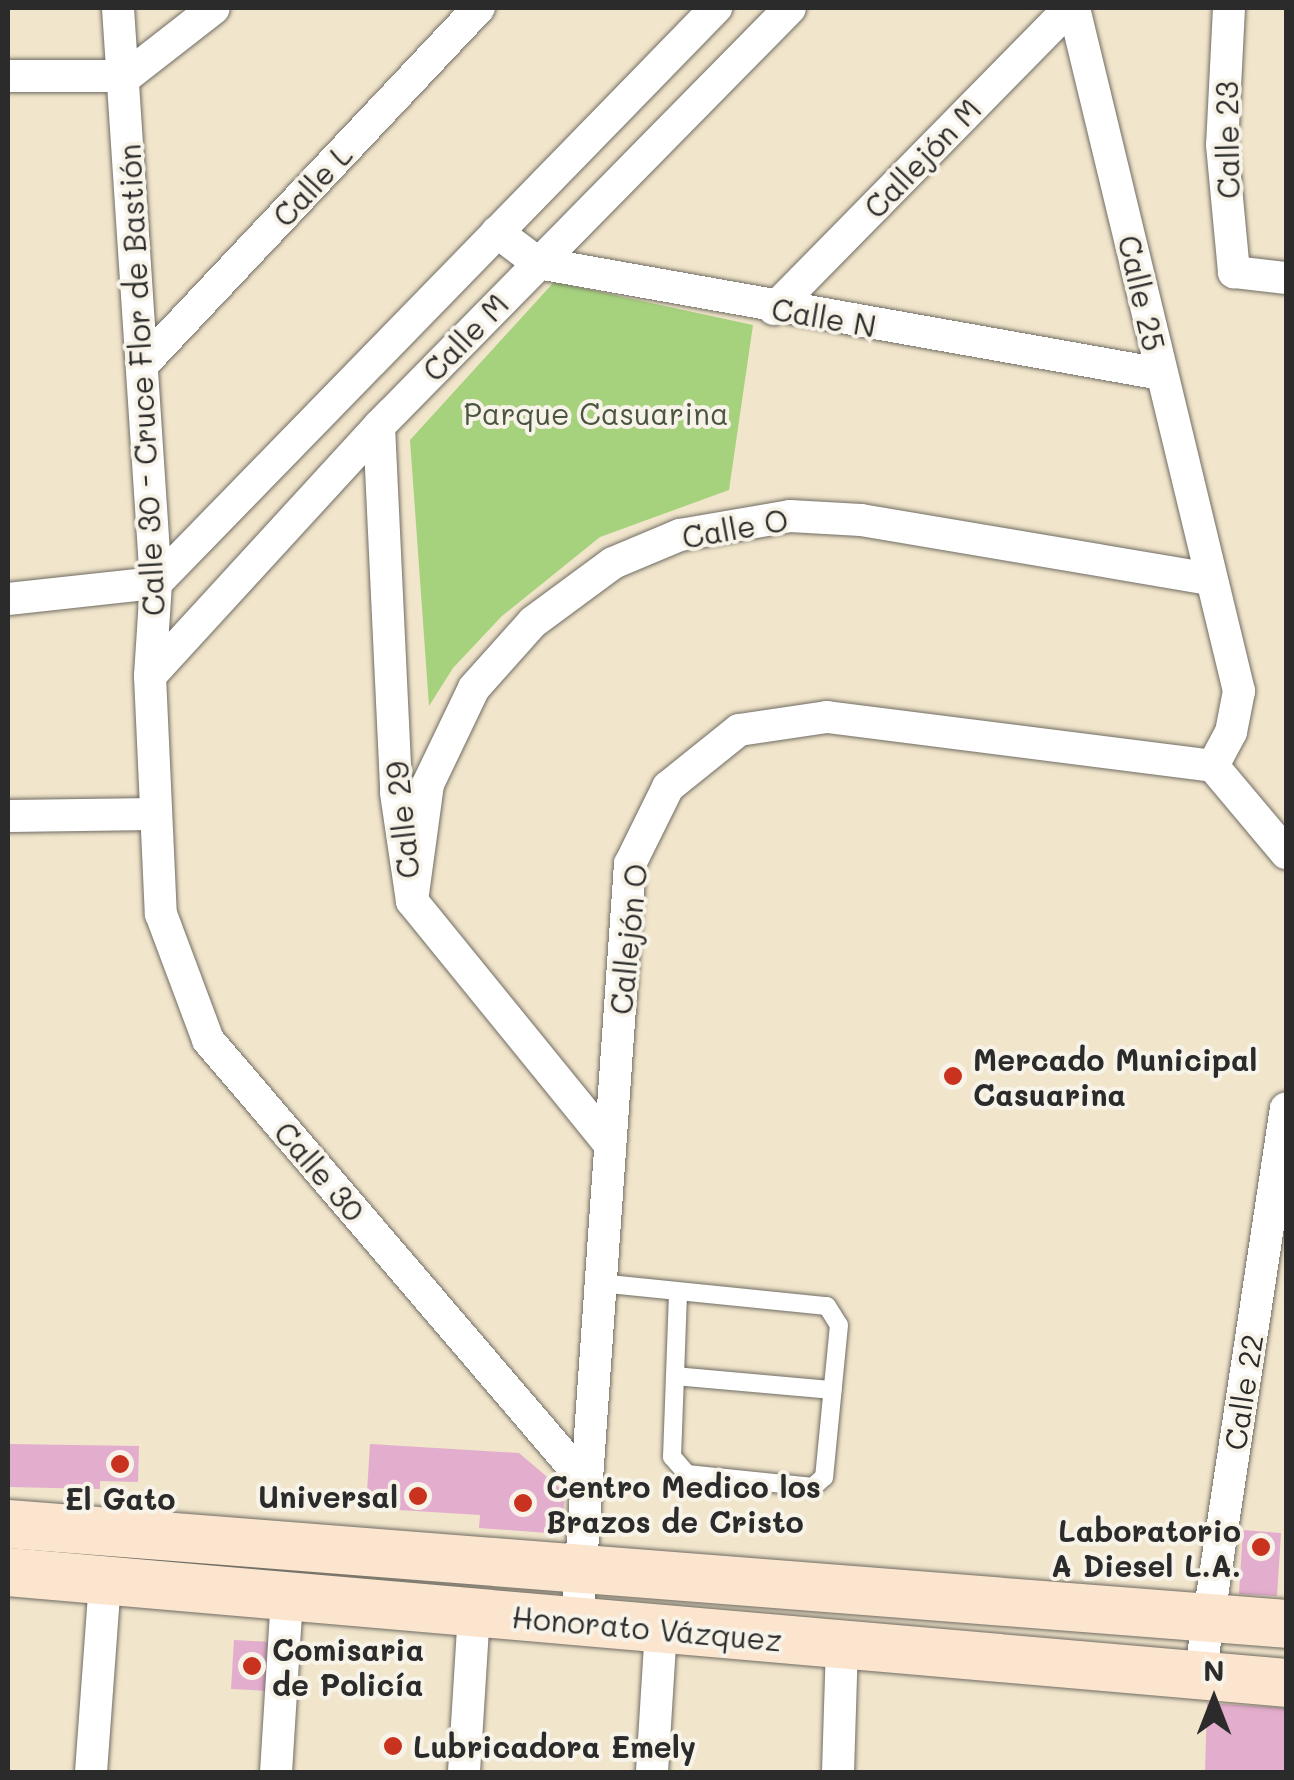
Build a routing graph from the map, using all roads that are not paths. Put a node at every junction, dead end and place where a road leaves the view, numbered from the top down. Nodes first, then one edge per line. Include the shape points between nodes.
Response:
1 (118, 8) edge
2 (214, 8) edge
3 (479, 8) edge
4 (716, 8) edge
5 (790, 8) edge
6 (1072, 8) edge
7 (1229, 8) edge
8 (8, 76) edge
9 (126, 76) junction
10 (497, 232) junction
11 (538, 263) junction
12 (1286, 278) edge
13 (774, 310) junction
14 (145, 362) junction
15 (1161, 374) junction
16 (379, 426) junction
17 (1209, 579) junction
18 (156, 584) junction
19 (8, 598) edge
20 (150, 676) junction
21 (1213, 766) junction
22 (155, 814) junction
23 (8, 816) edge
24 (1286, 853) edge
25 (412, 900) junction
26 (1286, 1108) edge
27 (610, 1145) junction
28 (600, 1283) junction
29 (678, 1293) junction
30 (675, 1376) junction
31 (832, 1390) junction
32 (585, 1481) junction
33 (8, 1524) edge
34 (579, 1566) junction
35 (8, 1572) edge
36 (106, 1580) junction
37 (287, 1596) junction
38 (474, 1613) junction
39 (1209, 1617) junction
40 (577, 1622) junction
41 (1286, 1624) edge
42 (662, 1630) junction
43 (842, 1646) junction
44 (1200, 1676) junction
45 (1286, 1683) edge
46 (91, 1772) edge
47 (276, 1772) edge
48 (464, 1772) edge
49 (652, 1772) edge
50 (838, 1772) edge

1 - 9 street, Calle 30 - Cruce Flor de Bastión
2 - 9 street
3 - 14 street, Calle L
4 - 10 street, Calle M
5 - 11 street, Calle M
6 - 13 street, Callejón M
6 - 15 street, Calle 25
7 - 12 street, Calle 23 via 1222,145 1234,272
8 - 9 street
9 - 14 street, Calle 30 - Cruce Flor de Bastión
10 - 11 street, Calle N
10 - 18 street, Calle M
11 - 13 street, Calle N
11 - 16 street, Calle M
13 - 15 street, Calle N
14 - 18 street, Calle 30 - Cruce Flor de Bastión
15 - 17 street, Calle 25
16 - 20 street, Calle M
16 - 25 street, Calle 29 via 396,793
17 - 21 street via 1239,691 1232,732
17 - 25 street, Calle O via 861,520 790,516 680,535 614,564 533,622 474,688 428,784
18 - 19 street
18 - 20 street, Calle 30 - Cruce Flor de Bastión
20 - 22 street, Calle 30 - Cruce Flor de Bastión
21 - 24 street
21 - 27 street, Callejón O via 827,717 739,730 668,787 630,864
22 - 23 street
22 - 32 street, Calle 30 via 161,914 208,1040
25 - 27 street, Calle 29
26 - 39 street, Calle 22
27 - 28 street, Callejón O
28 - 29 lane
28 - 32 street, Callejón O
29 - 30 lane
29 - 31 lane via 827,1306 839,1326
30 - 31 lane
30 - 31 lane via 672,1457 687,1474 813,1487 824,1477
32 - 34 street, Callejón O
33 - 34 street, Honorato Vázquez
34 - 39 street, Honorato Vázquez
34 - 40 street, Callejón O
35 - 36 street, Honorato Vázquez
36 - 37 street, Honorato Vázquez
36 - 46 street
37 - 38 street, Honorato Vázquez
37 - 47 street
38 - 40 street, Honorato Vázquez
38 - 48 street
39 - 41 street, Honorato Vázquez
39 - 44 street, Calle 22
40 - 42 street, Honorato Vázquez
42 - 43 street, Honorato Vázquez
42 - 49 street
43 - 44 street, Honorato Vázquez
43 - 50 street
44 - 45 street, Honorato Vázquez

